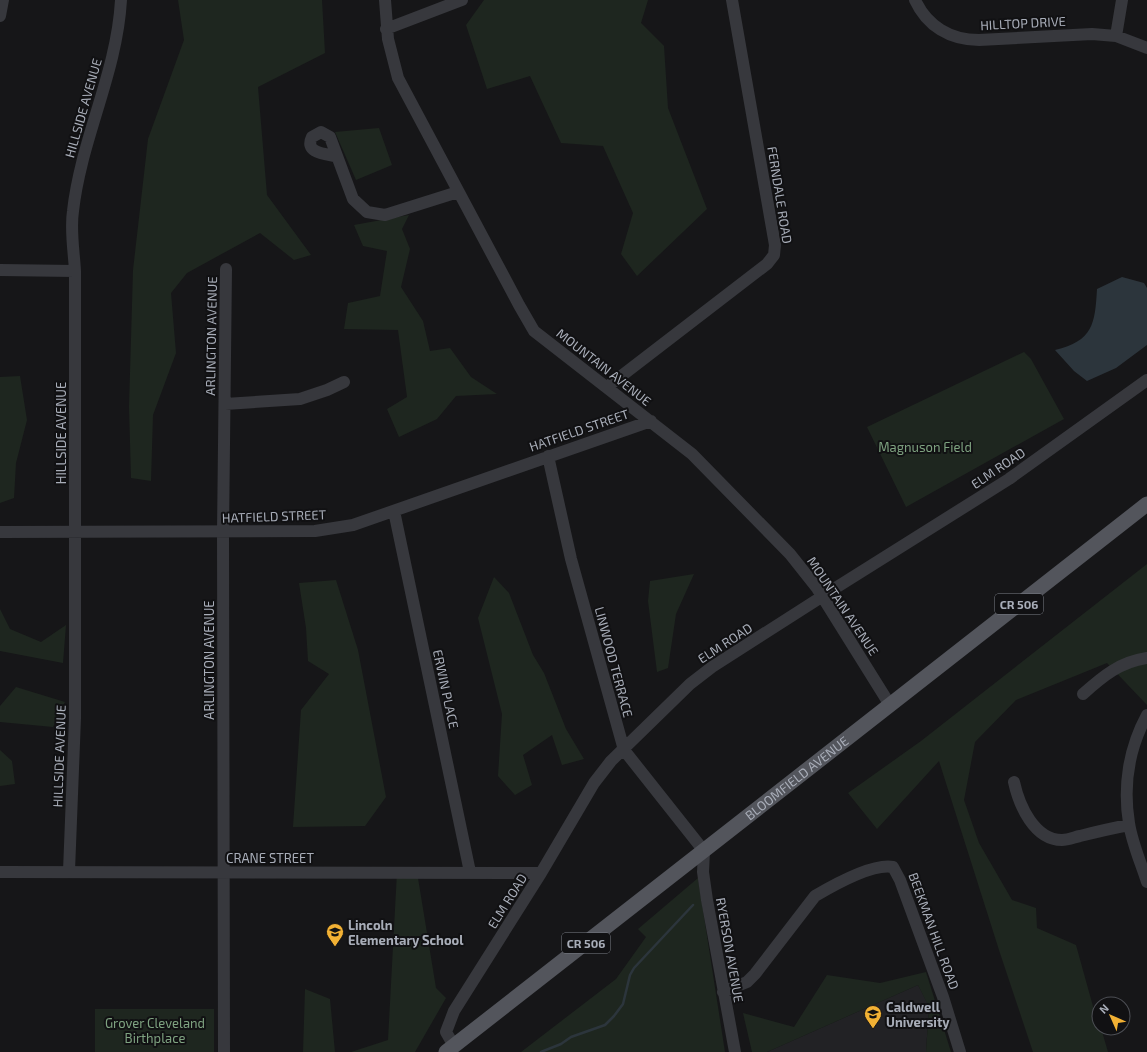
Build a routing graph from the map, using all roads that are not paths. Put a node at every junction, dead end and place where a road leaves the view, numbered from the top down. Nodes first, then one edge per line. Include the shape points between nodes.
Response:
1 (3, 0) edge
2 (121, 0) edge
3 (385, 0) edge
4 (462, 0) edge
5 (732, 0) edge
6 (914, 0) edge
7 (1122, 0) edge
8 (0, 16) edge
9 (386, 29) junction
10 (1116, 36) junction
11 (1147, 48) edge
12 (336, 156) dead end
13 (458, 192) junction
14 (226, 269) dead end
15 (0, 270) edge
16 (75, 271) junction
17 (1147, 380) edge
18 (344, 382) dead end
19 (607, 387) junction
20 (225, 404) junction
21 (651, 420) junction
22 (548, 456) junction
23 (1147, 504) edge
24 (394, 511) junction
25 (0, 532) edge
26 (76, 532) junction
27 (223, 532) junction
28 (822, 596) junction
29 (1147, 658) edge
30 (1083, 694) dead end
31 (890, 705) junction
32 (1147, 715) edge
33 (624, 748) junction
34 (1014, 782) dead end
35 (1129, 824) junction
36 (704, 851) junction
37 (0, 872) edge
38 (69, 872) junction
39 (224, 872) junction
40 (470, 872) junction
41 (541, 873) junction
42 (1147, 882) edge
43 (723, 992) junction
44 (450, 1049) edge
45 (224, 1052) edge
46 (735, 1052) edge
47 (960, 1052) edge

1 - 8 street
2 - 16 street, HILLSIDE AVENUE via 115,48 79,175 72,212
3 - 9 street, MOUNTAIN AVENUE
4 - 9 street
5 - 19 street, FERNDALE ROAD via 775,245 774,255 767,264
6 - 10 street, HILLTOP DRIVE via 935,26 963,39 1092,34
7 - 10 street
9 - 13 street, MOUNTAIN AVENUE via 401,84
10 - 11 street, HILLTOP DRIVE
12 - 13 street via 353,199 361,209 372,214 391,214
13 - 19 street, MOUNTAIN AVENUE via 534,331
14 - 20 street, ARLINGTON AVENUE
15 - 16 street
16 - 26 street, HILLSIDE AVENUE
17 - 28 street, ELM ROAD via 1009,479
18 - 20 street via 300,399
19 - 21 street, MOUNTAIN AVENUE
20 - 27 street, ARLINGTON AVENUE
21 - 22 street, HATFIELD STREET
21 - 28 street, MOUNTAIN AVENUE via 692,454 780,543
22 - 24 street, HATFIELD STREET
22 - 33 street, LINWOOD TERRACE via 571,559
23 - 31 main road, BLOOMFIELD AVENUE / CR 506
24 - 27 street, HATFIELD STREET via 353,526 315,531
24 - 40 street, ERWIN PLACE
25 - 26 street, HATFIELD STREET
26 - 27 street, HATFIELD STREET
26 - 38 street, HILLSIDE AVENUE via 76,718
27 - 39 street, ARLINGTON AVENUE
28 - 31 street, MOUNTAIN AVENUE
28 - 33 street, ELM ROAD via 690,684
29 - 30 street via 1131,660 1101,678
31 - 36 main road, BLOOMFIELD AVENUE / CR 506
32 - 35 street via 1136,738 1129,767 1126,795
33 - 36 street, LINWOOD TERRACE
33 - 41 street, ELM ROAD via 594,783
34 - 35 street via 1027,816 1051,838 1063,840
35 - 42 street
36 - 43 street, RYERSON AVENUE via 703,872
36 - 44 main road, BLOOMFIELD AVENUE / CR 506
37 - 38 street, CRANE STREET
38 - 39 street, CRANE STREET
39 - 40 street, CRANE STREET
39 - 45 street, ARLINGTON AVENUE
40 - 41 street, CRANE STREET
41 - 44 street, ELM ROAD via 454,1011 446,1032
43 - 46 street, RYERSON AVENUE
43 - 47 street, BEEKMAN HILL ROAD via 747,982 755,974 815,896 829,887 870,871 892,867 903,887

